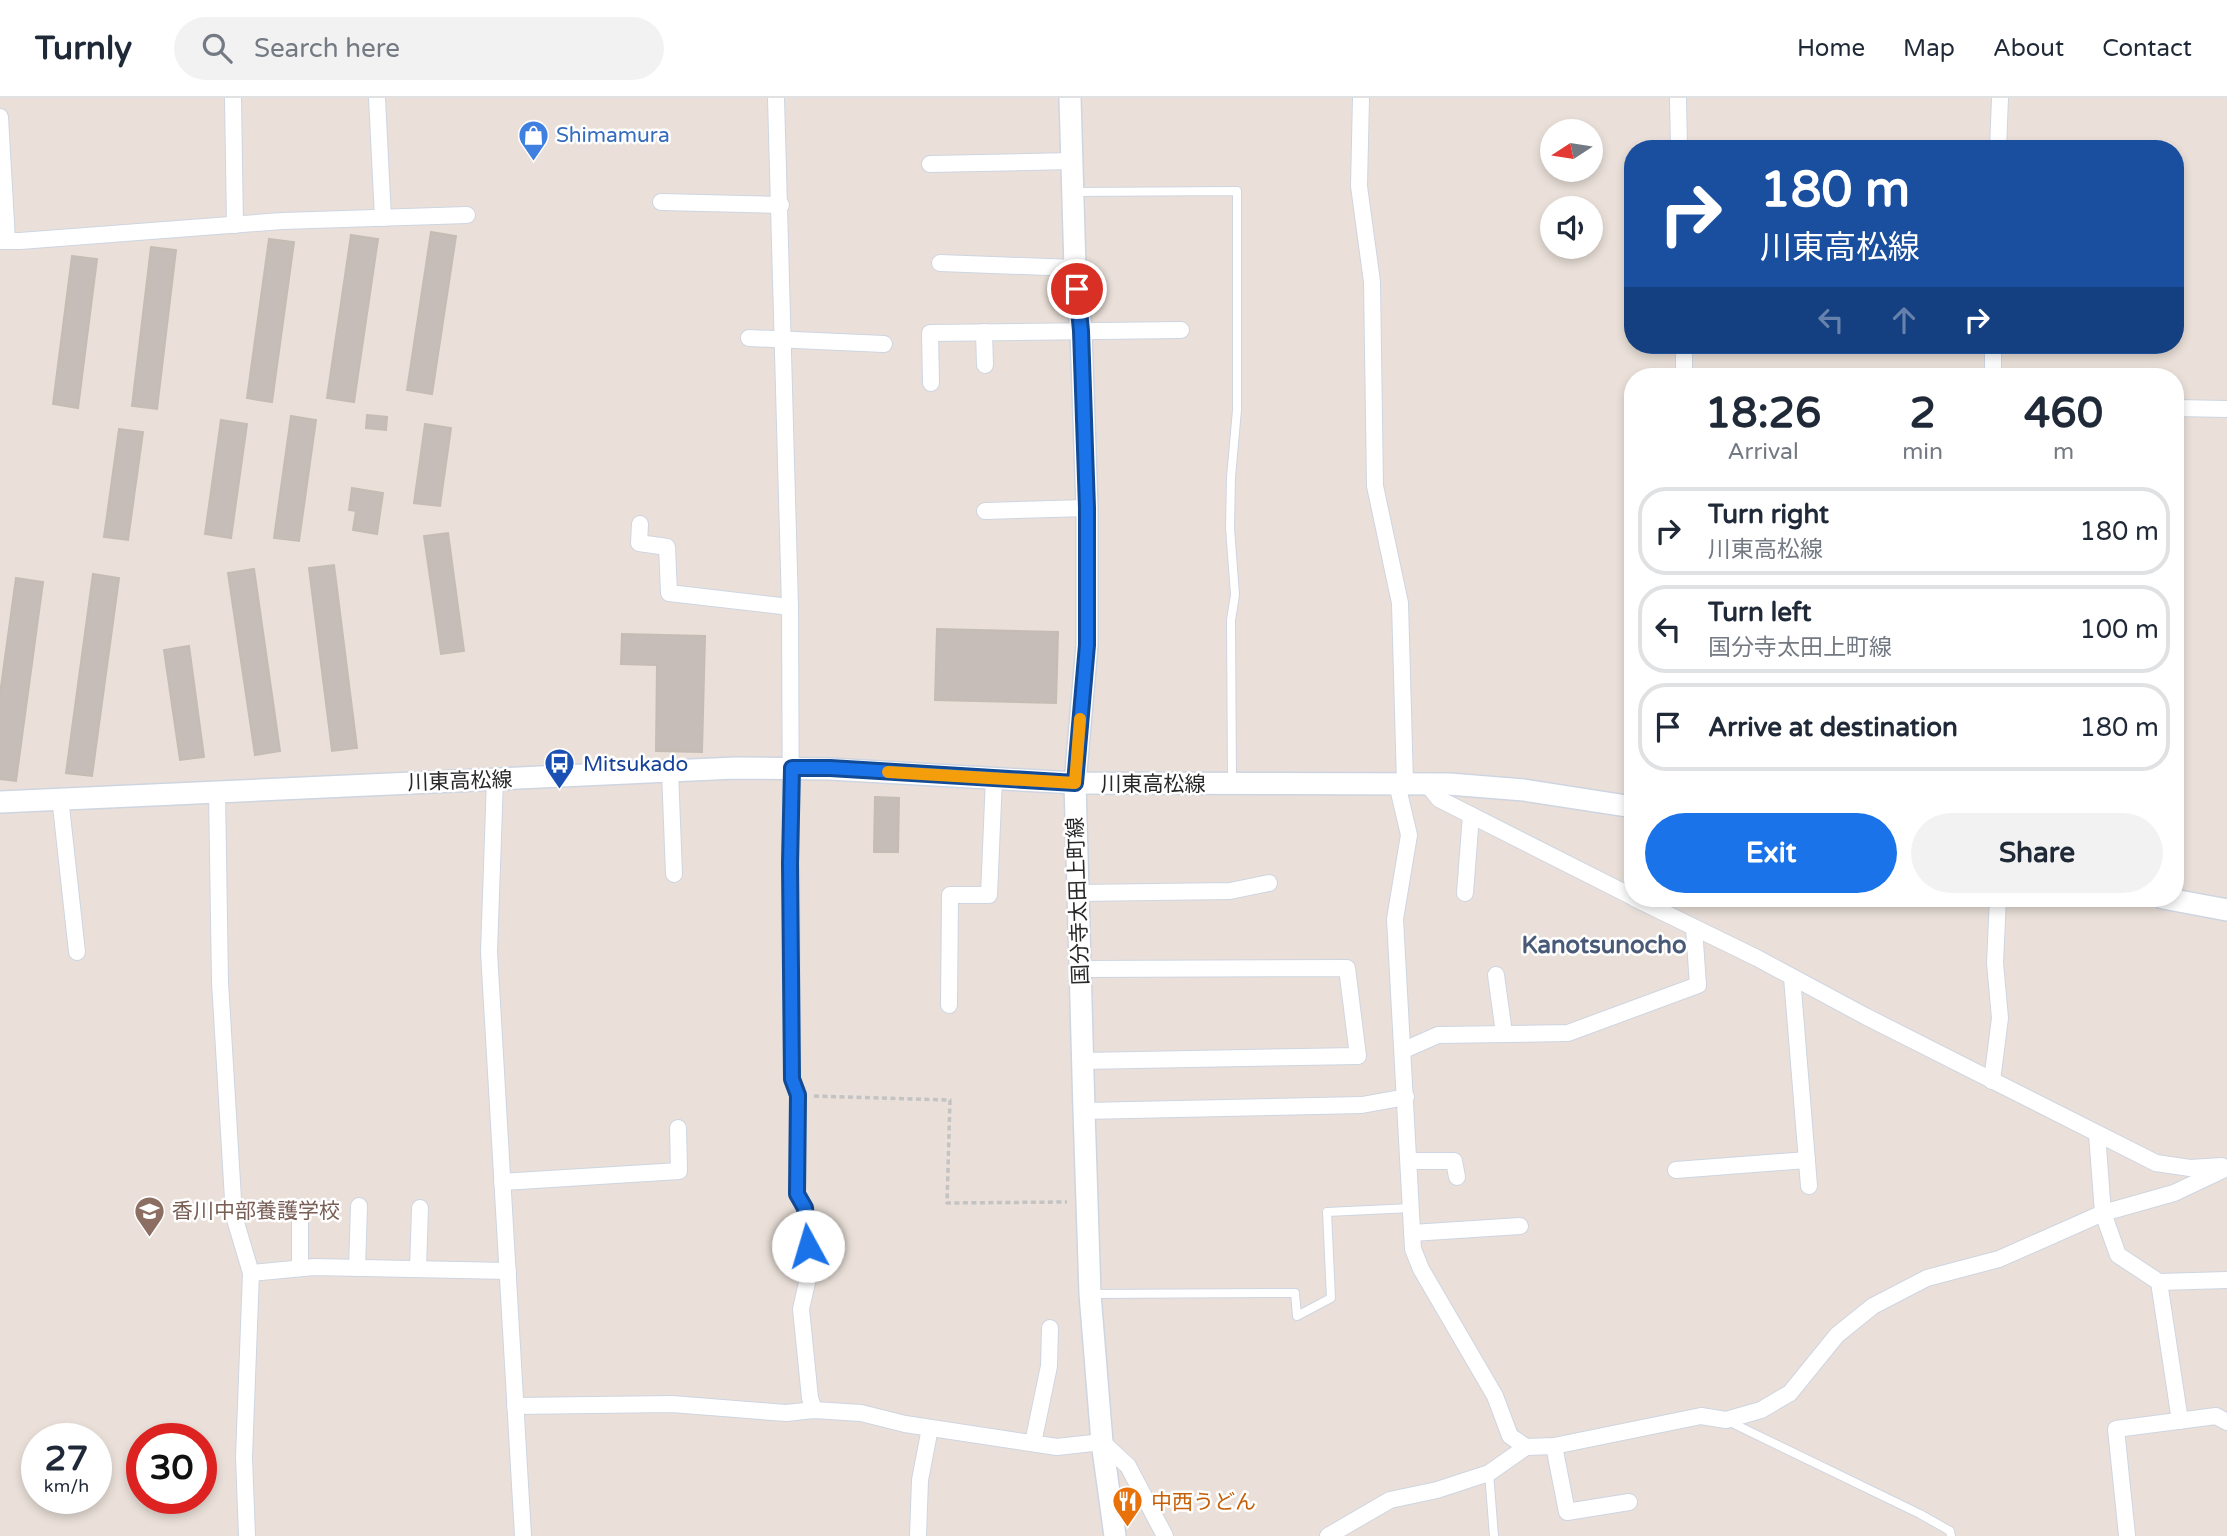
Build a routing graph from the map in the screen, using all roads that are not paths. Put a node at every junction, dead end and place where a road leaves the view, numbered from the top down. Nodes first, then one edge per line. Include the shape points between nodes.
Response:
1 (233, 98) edge
2 (377, 98) edge
3 (776, 98) edge
4 (1070, 98) edge
5 (1360, 98) edge
6 (1678, 98) edge
7 (2000, 98) edge
8 (0, 117) edge
9 (1679, 140) edge
10 (1998, 140) edge
11 (1072, 161) junction
12 (930, 164) dead end
13 (1073, 192) junction
14 (662, 202) dead end
15 (781, 205) junction
16 (467, 215) dead end
17 (383, 218) junction
18 (235, 225) junction
19 (4, 241) edge
20 (940, 262) dead end
21 (1075, 268) junction
22 (1181, 330) dead end
23 (1081, 331) junction
24 (984, 332) junction
25 (749, 338) dead end
26 (783, 340) junction
27 (884, 344) dead end
28 (985, 365) dead end
29 (931, 383) dead end
30 (2184, 408) edge
31 (2227, 409) edge
32 (1087, 508) junction
33 (985, 511) dead end
34 (640, 524) dead end
35 (790, 607) junction
36 (792, 768) junction
37 (670, 771) junction
38 (994, 778) junction
39 (495, 779) junction
40 (1075, 783) junction
41 (1410, 784) junction
42 (1232, 785) junction
43 (217, 791) junction
44 (60, 797) junction
45 (0, 802) edge
46 (1624, 806) edge
47 (1471, 815) junction
48 (674, 874) dead end
49 (1269, 883) dead end
50 (1624, 892) edge
51 (1078, 893) junction
52 (1465, 894) dead end
53 (2184, 902) edge
54 (1653, 907) edge
55 (1998, 907) edge
56 (2227, 910) edge
57 (1694, 928) junction
58 (78, 952) dead end
59 (1080, 969) junction
60 (1496, 975) dead end
61 (1792, 977) junction
62 (949, 1005) dead end
63 (1504, 1033) junction
64 (1404, 1050) junction
65 (1082, 1061) junction
66 (1992, 1081) junction
67 (1406, 1097) junction
68 (1084, 1111) junction
69 (678, 1128) dead end
70 (2097, 1134) junction
71 (1807, 1160) junction
72 (1409, 1161) junction
73 (2227, 1166) edge
74 (1676, 1170) dead end
75 (1457, 1177) dead end
76 (502, 1182) junction
77 (1810, 1186) dead end
78 (359, 1206) dead end
79 (420, 1208) dead end
80 (1411, 1208) junction
81 (300, 1213) dead end
82 (2103, 1213) junction
83 (1520, 1226) dead end
84 (1412, 1233) junction
85 (300, 1268) junction
86 (357, 1268) junction
87 (418, 1269) junction
88 (508, 1271) junction
89 (251, 1273) junction
90 (2227, 1280) edge
91 (2160, 1282) junction
92 (1090, 1294) junction
93 (1050, 1328) dead end
94 (515, 1406) junction
95 (814, 1410) junction
96 (1726, 1420) junction
97 (2180, 1421) junction
98 (2227, 1422) edge
99 (930, 1427) junction
100 (1102, 1442) junction
101 (1033, 1443) junction
102 (1554, 1446) junction
103 (1526, 1447) junction
104 (1489, 1472) junction
105 (1629, 1502) dead end
106 (2127, 1535) edge
107 (247, 1536) edge
108 (523, 1536) edge
109 (918, 1536) edge
110 (1115, 1536) edge
111 (1165, 1536) edge
112 (1328, 1536) edge
113 (1493, 1536) edge
114 (1951, 1536) edge

1 - 18 street
2 - 17 street
3 - 15 street
4 - 11 main road, 国分寺太田上町線
5 - 41 street via 1359,186 1372,282 1375,486 1400,604
6 - 9 street
7 - 10 street
8 - 19 street
11 - 12 street
11 - 13 main road, 国分寺太田上町線
13 - 21 main road, 国分寺太田上町線
13 - 42 lane via 1237,191 1237,410 1230,528 1235,595 1231,620
14 - 15 street
15 - 26 street
16 - 17 street
17 - 18 street
18 - 19 street
20 - 21 street
21 - 23 main road, 国分寺太田上町線
22 - 23 street
23 - 24 street
23 - 32 main road, 国分寺太田上町線
24 - 28 street
24 - 29 street via 930,333
25 - 26 street
26 - 27 street
26 - 35 street
30 - 31 street
32 - 33 street
32 - 40 main road, 国分寺太田上町線 via 1087,645
34 - 35 street via 639,543 667,547 668,593
35 - 36 street
36 - 37 main road, 川東高松線
36 - 38 main road, 川東高松線
36 - 95 street via 792,1079 798,1095 797,1194 805,1208 811,1265 801,1309
37 - 39 main road, 川東高松線
37 - 48 street
38 - 40 main road, 川東高松線
38 - 62 street via 989,895 950,895
39 - 43 main road, 川東高松線
39 - 76 street via 489,953
40 - 42 main road, 川東高松線
40 - 51 main road, 国分寺太田上町線
41 - 42 main road, 川東高松線
41 - 46 main road, 川東高松線 via 1524,790
41 - 47 street
41 - 64 street via 1409,835 1395,919
43 - 44 main road, 川東高松線
43 - 89 street via 220,982 234,1216
44 - 45 main road, 川東高松線
44 - 58 street
47 - 50 street
47 - 52 street
49 - 51 street via 1230,891
51 - 59 main road, 国分寺太田上町線
53 - 56 main road
54 - 57 street
55 - 66 street via 1995,963 2000,1018
57 - 61 street
57 - 63 street via 1698,985 1568,1033
59 - 65 main road, 国分寺太田上町線
59 - 65 street via 1347,968 1358,1056
60 - 63 street
61 - 66 street
61 - 71 street
63 - 64 street via 1438,1035
64 - 67 street
65 - 68 main road, 国分寺太田上町線
66 - 70 street
67 - 68 street via 1362,1105
67 - 72 street
68 - 92 main road, 国分寺太田上町線
69 - 76 street via 680,1171
70 - 73 street via 2156,1163 2190,1168
70 - 82 street
71 - 74 street
71 - 77 street
72 - 75 street via 1454,1161
72 - 80 street
73 - 82 street via 2175,1193
76 - 88 street
78 - 86 street
79 - 87 street
80 - 84 street
80 - 92 lane via 1327,1212 1331,1298 1297,1316 1295,1293
81 - 85 street
82 - 91 street via 2118,1255
82 - 96 street via 1999,1259 1927,1278 1873,1306 1837,1335 1790,1393 1761,1410
83 - 84 street
84 - 103 street via 1421,1269 1495,1396 1510,1436
85 - 86 street
85 - 89 street
86 - 87 street
87 - 88 street
88 - 94 street
89 - 107 street via 244,1457
90 - 91 street
91 - 97 street
92 - 100 main road, 国分寺太田上町線
93 - 101 street via 1049,1366
94 - 95 street via 672,1404 786,1413
94 - 108 street
95 - 99 street via 861,1413
96 - 102 street via 1701,1416
96 - 114 lane via 1920,1514
97 - 98 street via 2216,1416
97 - 106 street via 2116,1429
99 - 101 street
99 - 109 street via 920,1480
100 - 101 street via 1057,1447
100 - 110 main road, 国分寺太田上町線
100 - 111 street via 1128,1466
102 - 103 street
102 - 105 street via 1567,1512
103 - 104 street
104 - 112 street via 1390,1500
104 - 113 lane

